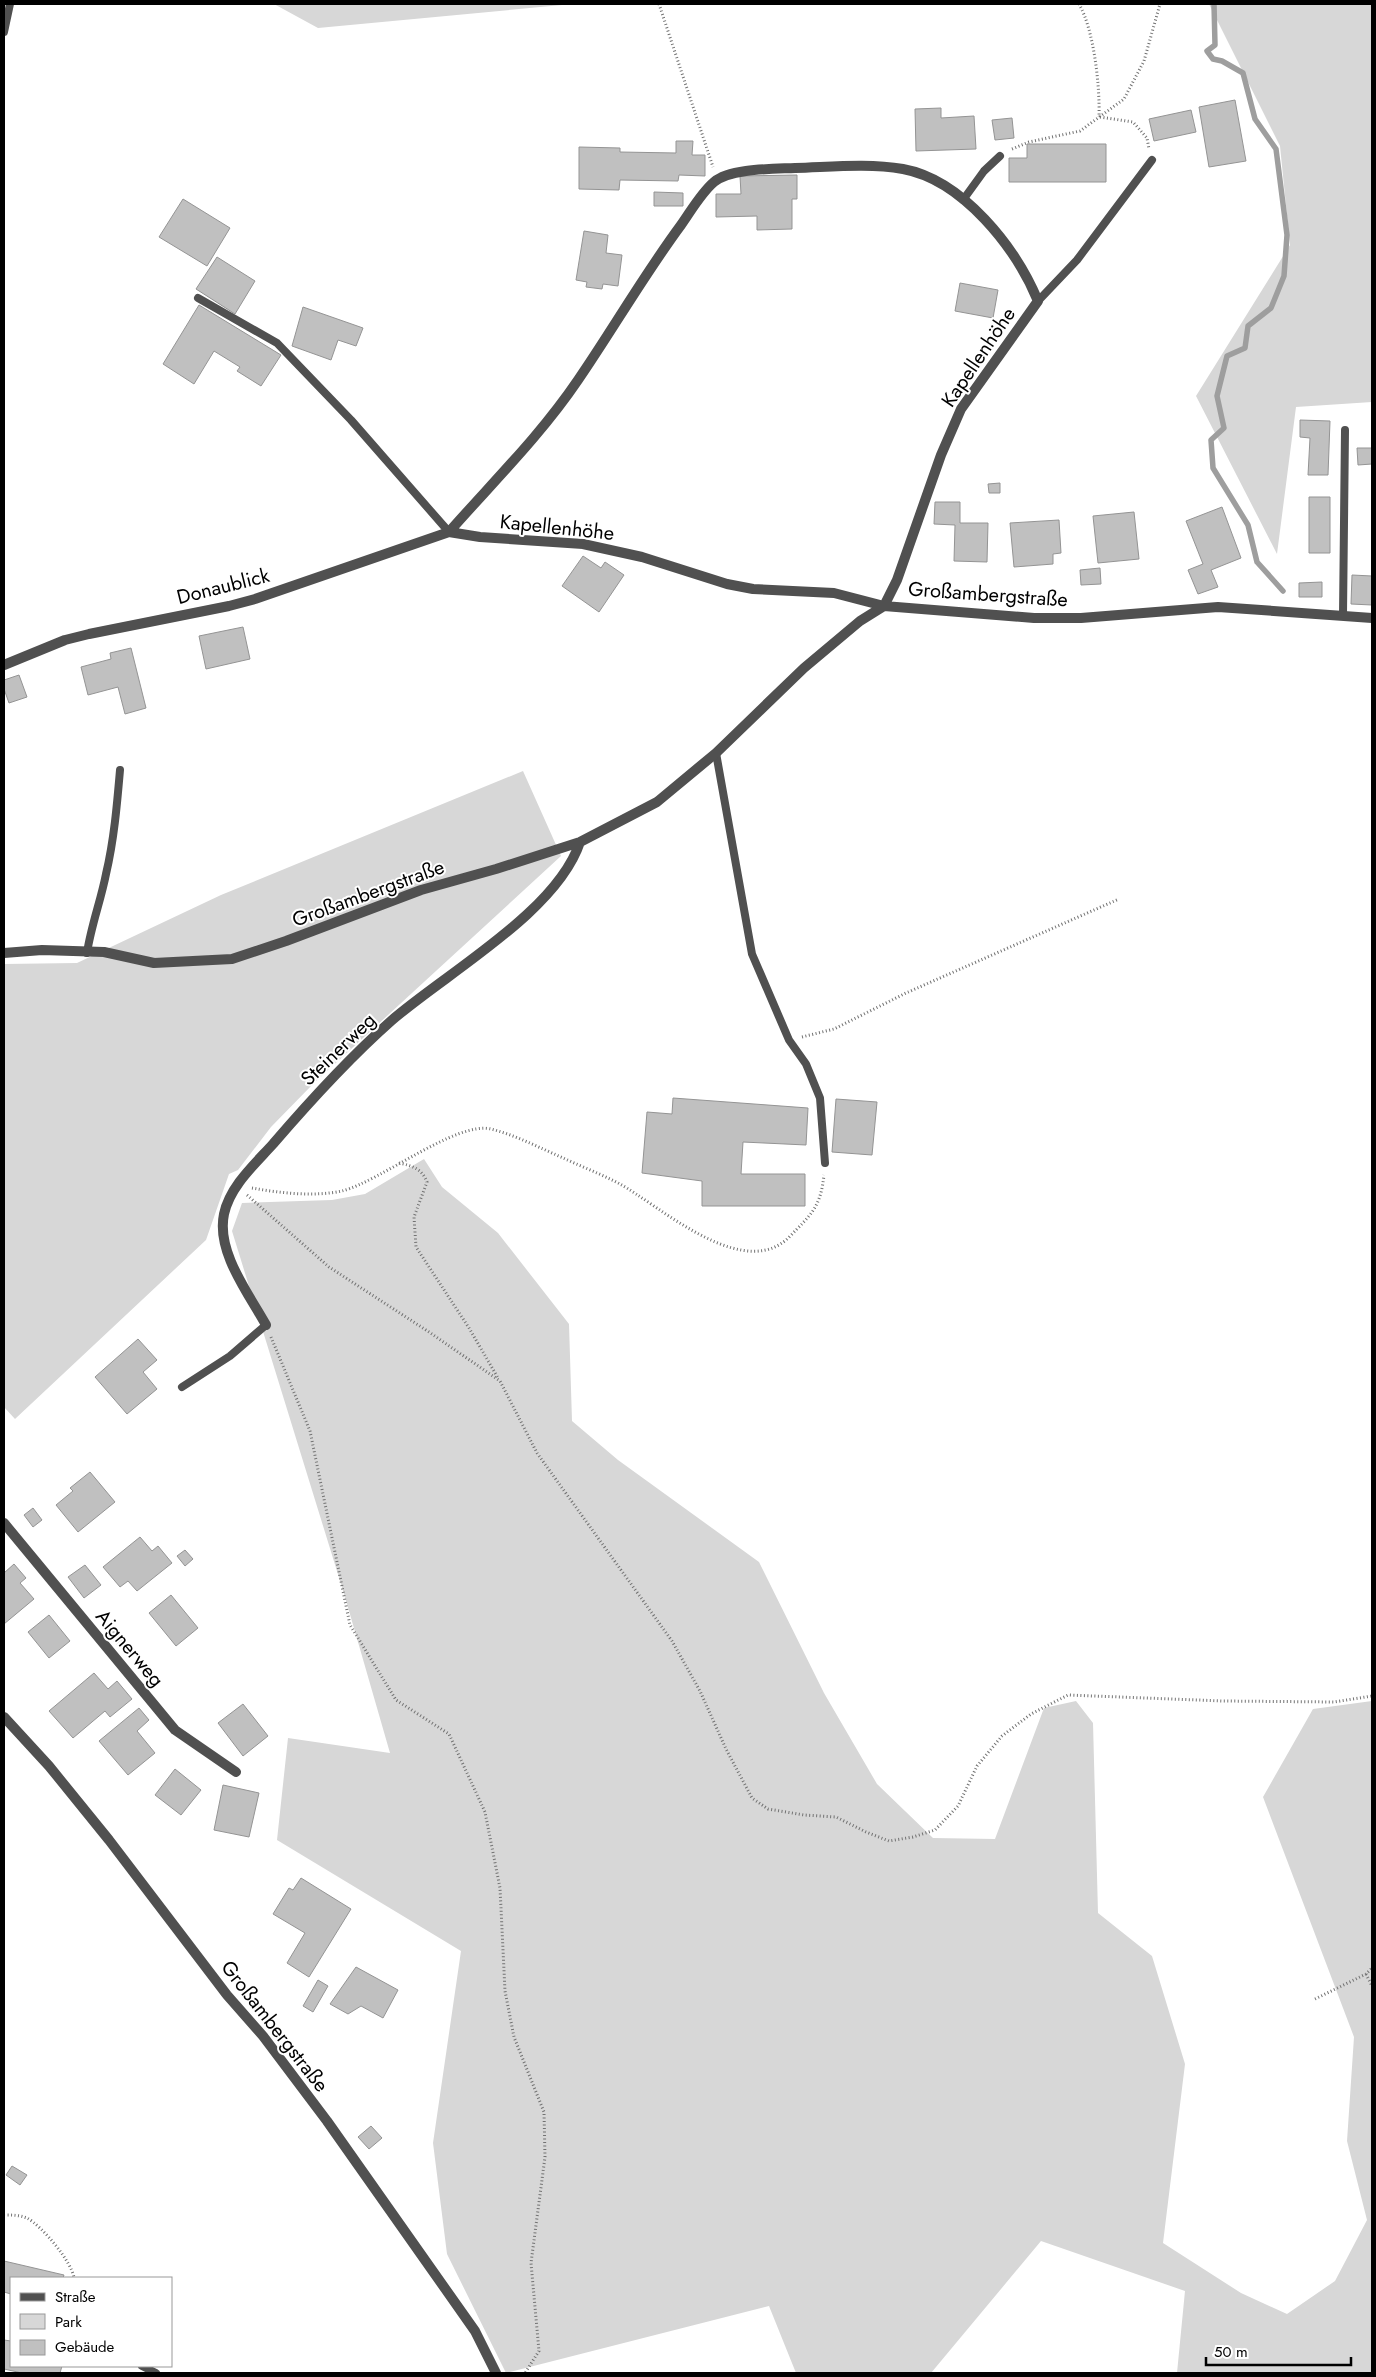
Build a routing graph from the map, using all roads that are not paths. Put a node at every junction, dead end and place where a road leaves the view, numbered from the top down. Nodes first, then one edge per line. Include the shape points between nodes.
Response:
1 (10, 4) edge
2 (4, 32) edge
3 (1000, 156) road end
4 (1152, 160) road end
5 (963, 200) junction
6 (198, 298) dead end
7 (1038, 301) junction
8 (1345, 430) dead end
9 (449, 532) junction
10 (884, 606) junction
11 (1343, 615) junction
12 (1372, 618) edge
13 (4, 665) edge
14 (716, 753) junction
15 (120, 770) dead end
16 (580, 842) junction
17 (4, 953) edge
18 (87, 953) junction
19 (825, 1164) road end
20 (266, 1325) joint
21 (182, 1387) dead end
22 (6, 1531) edge
23 (4, 1717) edge
24 (236, 1772) dead end
25 (144, 2367) edge
26 (156, 2373) edge
27 (496, 2373) edge

1 - 2 lane
3 - 5 lane via 984,171
4 - 7 lane via 1077,260
5 - 7 street, Kapellenhöhe via 1008,246
5 - 9 street, Kapellenhöhe via 921,174 884,167 774,169 739,173 716,180 655,259 578,381 546,425
6 - 9 lane via 277,343 351,420
7 - 10 street, Kapellenhöhe via 961,409
8 - 11 lane
9 - 10 street, Kapellenhöhe via 583,544 642,557 727,584 753,589 834,593
9 - 13 street, Donaublick via 255,599 65,640
10 - 11 street, Großambergstraße via 1034,618 1081,618 1218,607
10 - 14 street, Großambergstraße via 860,621 804,668
11 - 12 street, Großambergstraße
14 - 16 street, Großambergstraße via 657,802
14 - 19 lane via 752,954 820,1098
15 - 18 lane via 106,874
16 - 18 street, Großambergstraße via 421,890 232,959 154,963 104,952
16 - 20 street, Steinerweg via 574,859 542,899 506,932 392,1021 308,1102 236,1186 224,1214 225,1244
17 - 18 street, Großambergstraße via 42,950
20 - 21 lane via 230,1356
22 - 24 street, Aignerweg via 175,1730
23 - 27 street, Großambergstraße via 49,1766 274,2051 443,2285 474,2331
25 - 26 lane

